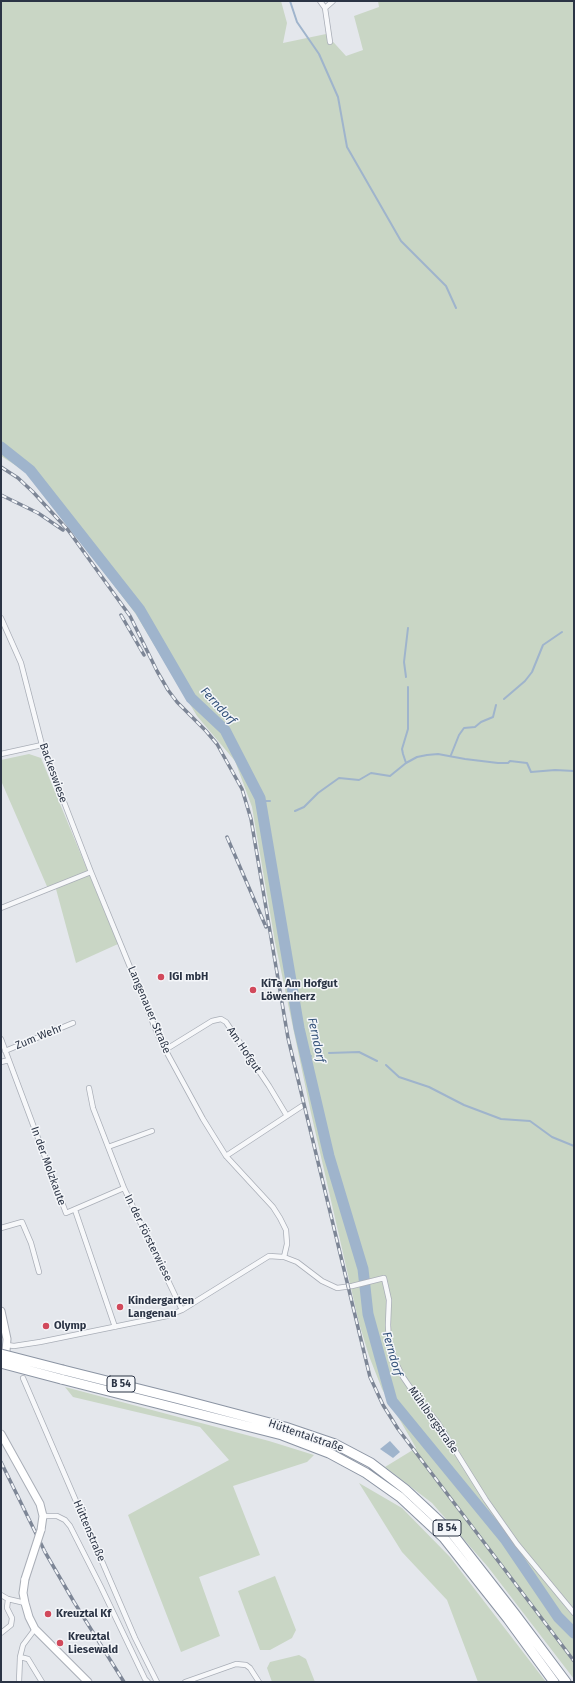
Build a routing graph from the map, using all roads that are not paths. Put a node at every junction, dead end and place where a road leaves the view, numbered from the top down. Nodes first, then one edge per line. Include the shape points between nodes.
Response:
1 (320, 1) edge
2 (333, 1) edge
3 (325, 8) junction
4 (330, 42) dead end
5 (1, 618) edge
6 (42, 745) junction
7 (1, 754) edge
8 (91, 872) junction
9 (1, 908) edge
10 (114, 924) joint
11 (73, 1023) dead end
12 (1, 1040) edge
13 (165, 1050) junction
14 (5, 1051) junction
15 (9, 1060) junction
16 (1, 1062) edge
17 (89, 1088) dead end
18 (302, 1106) dead end
19 (287, 1116) junction
20 (152, 1130) dead end
21 (108, 1147) junction
22 (226, 1156) junction
23 (124, 1188) junction
24 (74, 1210) junction
25 (1, 1228) edge
26 (284, 1257) junction
27 (38, 1272) dead end
28 (182, 1310) junction
29 (1, 1311) edge
30 (115, 1327) junction
31 (7, 1345) junction
32 (1, 1354) edge
33 (1, 1363) edge
34 (1, 1367) edge
35 (62, 1374) junction
36 (23, 1378) dead end
37 (1, 1434) edge
38 (43, 1516) junction
39 (1, 1595) edge
40 (8, 1599) junction
41 (25, 1603) junction
42 (574, 1613) edge
43 (35, 1629) junction
44 (1, 1633) edge
45 (20, 1657) junction
46 (19, 1682) edge
47 (42, 1682) edge
48 (88, 1682) edge
49 (148, 1682) edge
50 (158, 1682) edge
51 (185, 1682) edge
52 (259, 1682) edge
53 (554, 1682) edge
54 (566, 1682) edge

1 - 3 street
2 - 3 street
3 - 4 street
5 - 6 street, Backeswiese via 21,663
6 - 7 street
6 - 8 street, Backeswiese
8 - 9 street
8 - 10 street, Backeswiese
10 - 13 street, Langenauer Straße
11 - 14 street, Zum Wehr
12 - 14 street, In der Molzkaute
13 - 19 street, Am Hofgut via 212,1021 221,1019 226,1022
13 - 22 street, Langenauer Straße
14 - 15 street, In der Molzkaute
15 - 16 street, Zum Wehr
15 - 24 street, In der Molzkaute via 66,1213
17 - 21 street, In der Försterwiese via 93,1108
18 - 19 street
19 - 22 street
20 - 21 street
21 - 23 street, In der Försterwiese
22 - 26 street, Langenauer Straße via 280,1218 287,1237
23 - 24 street, In der Försterwiese
23 - 28 street, In der Försterwiese
24 - 30 street, In der Molzkaute
25 - 27 street via 22,1222 31,1243
26 - 28 street via 269,1256
26 - 42 street, Mühlbergstraße via 297,1262 322,1281 337,1288 384,1278 389,1300 389,1342 403,1377 438,1423 517,1544
28 - 30 street via 167,1316
29 - 31 main road
30 - 31 street via 40,1342
31 - 34 main road
32 - 35 highway, Hüttentalstraße / B 54, bridge
33 - 35 highway, Hüttentalstraße / B 54, bridge
35 - 53 highway, Hüttentalstraße / B 54 via 282,1435 329,1453 366,1473 400,1497 444,1538
35 - 54 highway, Hüttentalstraße / B 54 via 179,1398 285,1427 335,1444 371,1463 451,1532
36 - 50 street, Hüttenstraße via 135,1638
37 - 38 main road via 40,1504
38 - 41 main road, bridge via 42,1530 25,1579
38 - 49 street, Hüttenstraße via 57,1516 70,1526
39 - 40 street
40 - 41 street
40 - 44 street via 7,1608 12,1618 10,1625
41 - 43 main road
43 - 45 street via 23,1645
43 - 48 main road
45 - 46 street
45 - 47 street via 28,1659
51 - 52 street via 236,1664 250,1668

